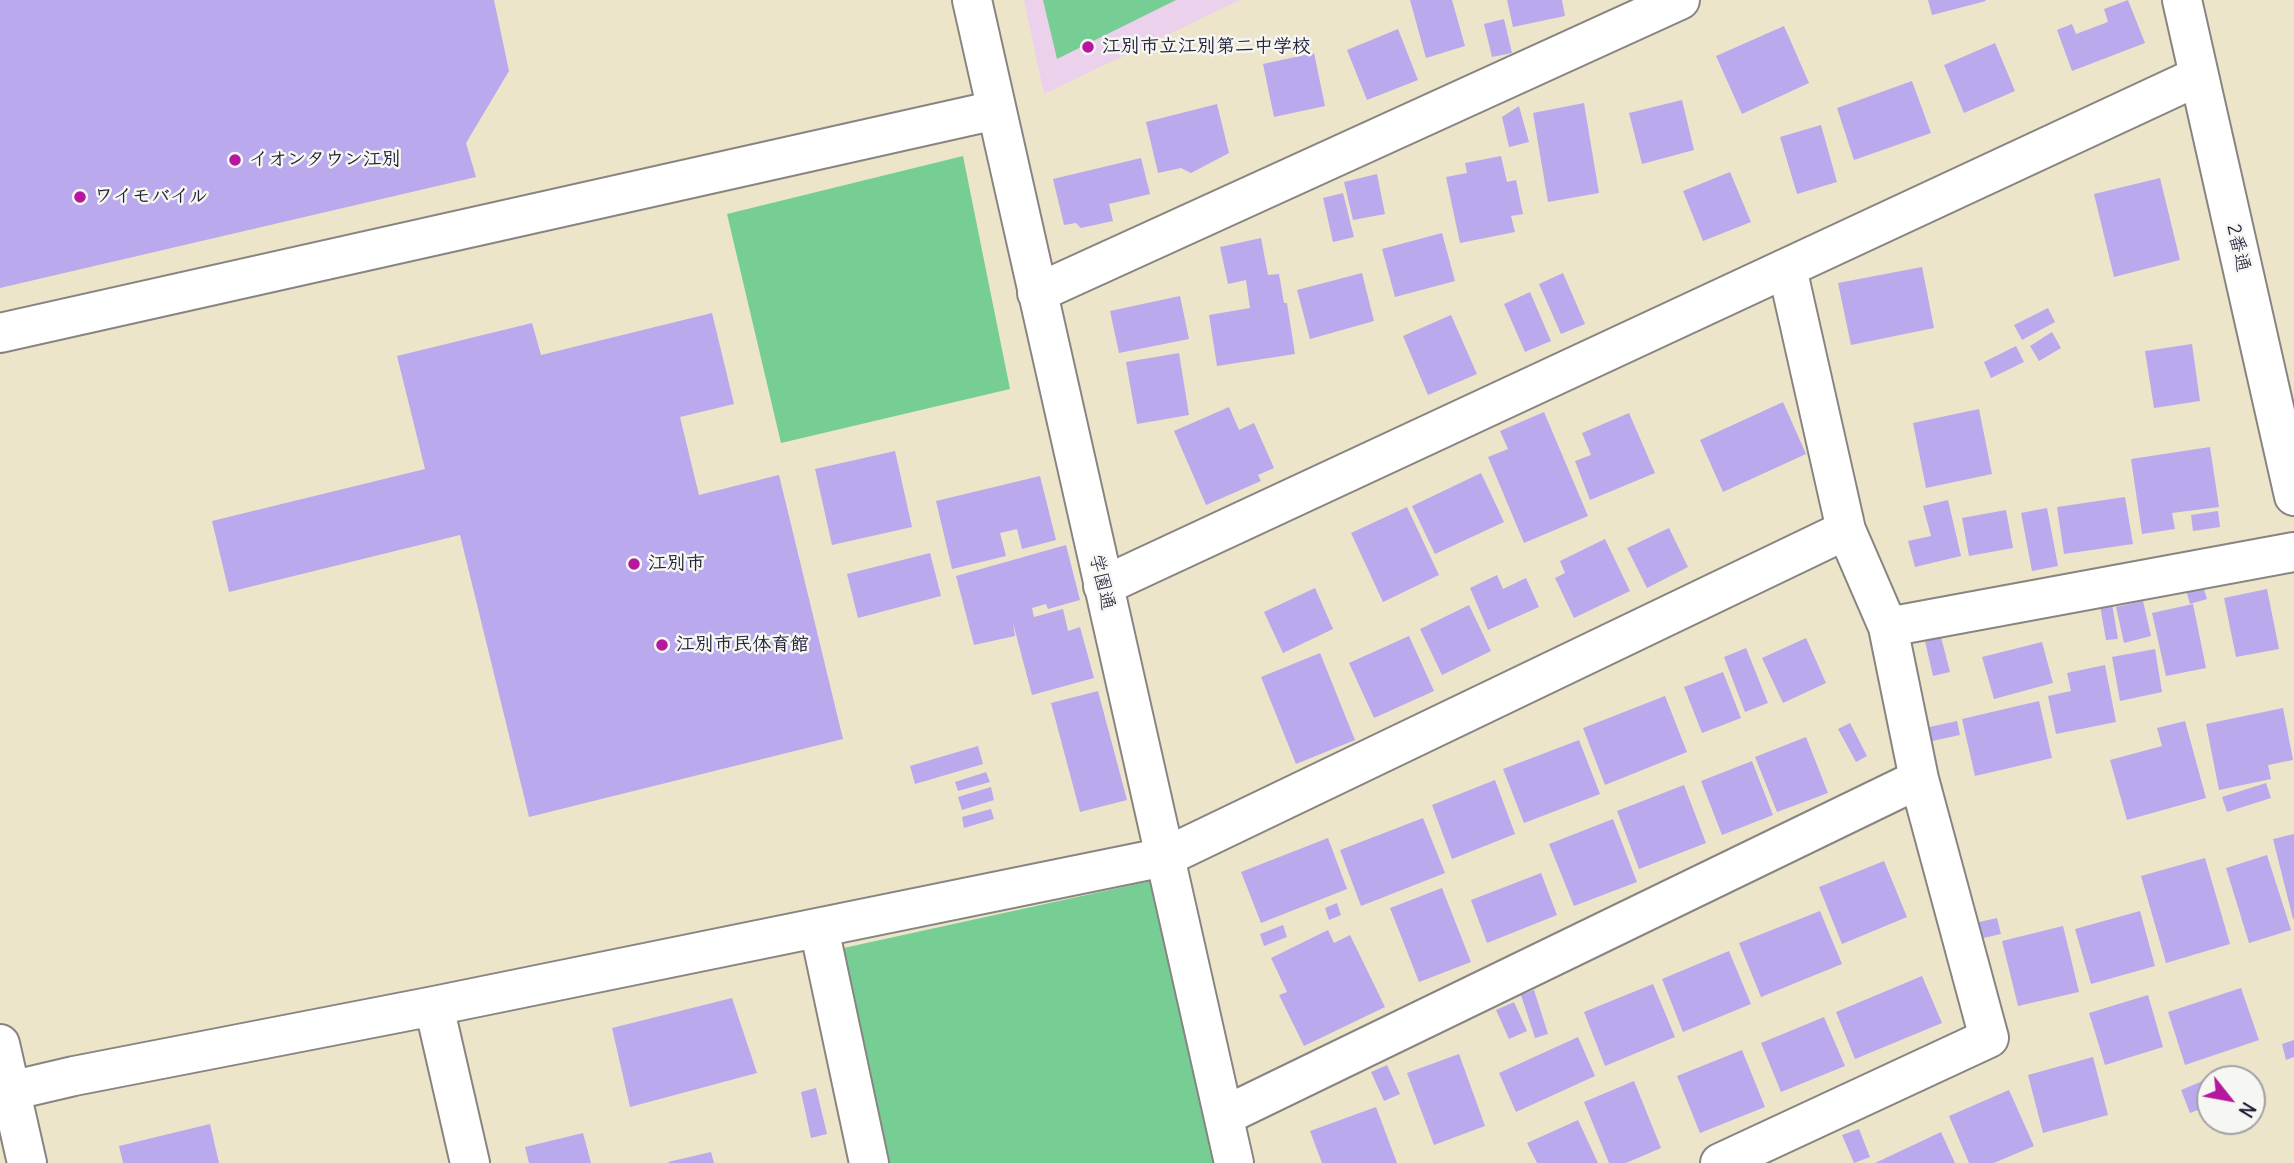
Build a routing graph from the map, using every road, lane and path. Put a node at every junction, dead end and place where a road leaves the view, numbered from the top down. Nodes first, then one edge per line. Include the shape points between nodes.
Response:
1 (972, 0) edge
2 (1680, 0) edge
3 (2182, 0) edge
4 (2199, 76) junction
5 (996, 110) junction
6 (1787, 268) junction
7 (1037, 293) junction
8 (0, 333) edge
9 (2294, 496) edge
10 (1846, 530) junction
11 (2294, 552) edge
12 (1103, 586) junction
13 (1888, 627) junction
14 (1919, 779) junction
15 (1165, 857) junction
16 (819, 928) junction
17 (433, 1006) junction
18 (0, 1044) edge
19 (10, 1091) junction
20 (1224, 1116) junction
21 (27, 1163) edge
22 (470, 1163) edge
23 (869, 1163) edge
24 (1234, 1163) edge
25 (1720, 1163) edge

1 - 5 main road, 学園通
2 - 7 main road
3 - 4 main road, 2番通
4 - 6 main road
4 - 9 main road, 2番通
5 - 7 main road, 学園通
5 - 8 main road
6 - 10 main road
6 - 12 main road
7 - 12 main road, 学園通
10 - 13 main road
10 - 15 main road
11 - 13 main road
12 - 15 main road, 学園通
13 - 14 main road
14 - 20 main road
14 - 25 main road via 1989,1038
15 - 16 main road
15 - 20 main road, 学園通
16 - 17 main road
16 - 23 main road
17 - 19 main road
17 - 22 main road
18 - 19 main road
19 - 21 main road
20 - 24 main road, 学園通

